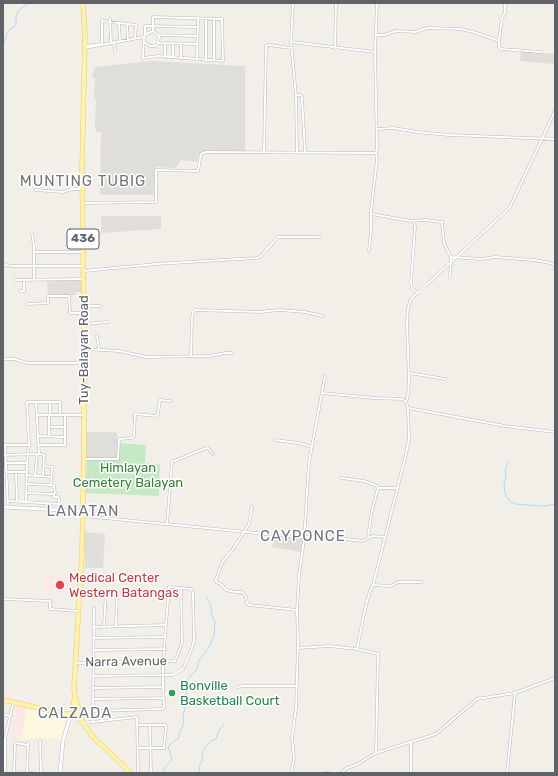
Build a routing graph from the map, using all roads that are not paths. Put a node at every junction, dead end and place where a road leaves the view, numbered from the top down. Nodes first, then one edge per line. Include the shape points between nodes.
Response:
1 (83, 3) edge
2 (293, 3) edge
3 (336, 3) edge
4 (377, 3) edge
5 (505, 3) edge
6 (110, 19) dead end
7 (198, 19) junction
8 (206, 19) junction
9 (214, 19) junction
10 (110, 22) junction
11 (119, 23) junction
12 (127, 24) junction
13 (153, 26) junction
14 (198, 27) junction
15 (152, 31) junction
16 (158, 35) junction
17 (376, 35) junction
18 (144, 36) junction
19 (198, 36) junction
20 (136, 38) junction
21 (128, 40) junction
22 (222, 40) junction
23 (226, 40) dead end
24 (120, 41) junction
25 (499, 41) junction
26 (111, 42) junction
27 (114, 42) junction
28 (144, 42) junction
29 (158, 42) junction
30 (291, 42) junction
31 (165, 43) junction
32 (173, 43) junction
33 (181, 43) junction
34 (102, 44) junction
35 (198, 44) junction
36 (85, 47) junction
37 (291, 48) junction
38 (335, 48) junction
39 (115, 51) dead end
40 (376, 52) junction
41 (541, 52) dead end
42 (165, 57) junction
43 (173, 58) junction
44 (181, 58) junction
45 (197, 59) junction
46 (206, 60) junction
47 (214, 60) junction
48 (296, 95) junction
49 (555, 111) edge
50 (377, 129) junction
51 (541, 139) junction
52 (555, 139) edge
53 (264, 152) junction
54 (297, 152) junction
55 (305, 152) junction
56 (376, 153) junction
57 (83, 189) junction
58 (35, 190) dead end
59 (83, 204) junction
60 (371, 214) junction
61 (414, 221) junction
62 (32, 233) dead end
63 (319, 237) dead end
64 (369, 250) dead end
65 (34, 252) junction
66 (84, 252) junction
67 (451, 257) junction
68 (455, 258) junction
69 (451, 262) junction
70 (3, 265) edge
71 (34, 266) junction
72 (84, 268) junction
73 (555, 269) edge
74 (450, 277) dead end
75 (15, 280) dead end
76 (24, 280) junction
77 (34, 280) junction
78 (84, 280) junction
79 (20, 291) dead end
80 (417, 292) junction
81 (28, 304) dead end
82 (84, 306) junction
83 (100, 306) dead end
84 (84, 314) junction
85 (324, 316) dead end
86 (108, 322) dead end
87 (84, 324) junction
88 (97, 336) dead end
89 (84, 349) junction
90 (99, 349) junction
91 (232, 353) dead end
92 (191, 356) junction
93 (3, 359) edge
94 (83, 363) junction
95 (408, 373) junction
96 (325, 376) dead end
97 (446, 379) dead end
98 (322, 393) junction
99 (170, 401) dead end
100 (36, 402) junction
101 (50, 402) junction
102 (406, 402) junction
103 (408, 408) junction
104 (37, 415) junction
105 (49, 415) junction
106 (60, 415) junction
107 (65, 415) junction
108 (84, 415) junction
109 (49, 426) junction
110 (65, 427) junction
111 (555, 432) edge
112 (38, 436) junction
113 (49, 436) junction
114 (65, 437) junction
115 (275, 440) dead end
116 (4, 445) edge
117 (29, 445) junction
118 (38, 445) junction
119 (312, 447) junction
120 (4, 454) edge
121 (29, 454) junction
122 (38, 454) junction
123 (213, 454) dead end
124 (83, 459) junction
125 (6, 463) junction
126 (26, 463) junction
127 (44, 466) junction
128 (7, 472) junction
129 (16, 472) junction
130 (26, 472) junction
131 (26, 475) junction
132 (35, 476) junction
133 (43, 476) junction
134 (52, 477) junction
135 (341, 478) dead end
136 (3, 484) edge
137 (7, 484) junction
138 (26, 484) junction
139 (51, 485) junction
140 (378, 488) junction
141 (398, 488) junction
142 (7, 493) junction
143 (26, 493) junction
144 (3, 494) edge
145 (54, 494) junction
146 (8, 501) junction
147 (17, 501) junction
148 (26, 502) junction
149 (252, 506) dead end
150 (3, 507) edge
151 (8, 507) junction
152 (82, 511) junction
153 (82, 516) junction
154 (167, 524) junction
155 (244, 532) junction
156 (303, 537) junction
157 (368, 537) junction
158 (385, 537) junction
159 (421, 582) dead end
160 (373, 585) junction
161 (181, 588) junction
162 (4, 599) edge
163 (94, 608) dead end
164 (297, 610) junction
165 (78, 611) junction
166 (165, 625) junction
167 (104, 626) junction
168 (116, 626) junction
169 (93, 627) junction
170 (166, 637) junction
171 (93, 638) junction
172 (298, 648) junction
173 (165, 649) junction
174 (357, 649) junction
175 (93, 650) junction
176 (163, 662) junction
177 (76, 663) junction
178 (93, 663) junction
179 (163, 675) junction
180 (93, 676) junction
181 (555, 678) edge
182 (296, 686) junction
183 (163, 687) junction
184 (237, 687) dead end
185 (93, 688) junction
186 (515, 692) junction
187 (164, 698) junction
188 (93, 699) junction
189 (3, 700) edge
190 (13, 702) junction
191 (92, 711) junction
192 (3, 714) edge
193 (75, 714) junction
194 (10, 716) junction
195 (92, 722) junction
196 (83, 723) junction
197 (137, 725) junction
198 (150, 725) junction
199 (3, 727) edge
200 (8, 728) junction
201 (4, 736) edge
202 (40, 741) dead end
203 (410, 743) junction
204 (4, 745) edge
205 (138, 748) junction
206 (150, 748) junction
207 (376, 753) junction
208 (4, 756) edge
209 (4, 767) edge
210 (14, 772) edge
211 (5, 773) edge
212 (28, 773) edge
213 (33, 773) edge
214 (42, 773) edge
215 (60, 773) edge
216 (131, 773) edge
217 (138, 773) edge
218 (151, 773) edge
219 (291, 773) edge
220 (326, 773) edge
221 (329, 773) edge
222 (341, 773) edge
223 (411, 773) edge
224 (507, 773) edge

1 - 36 main road, Tuy-Balayan Road / 436
2 - 30 street
3 - 38 street
4 - 17 street
5 - 25 street
6 - 10 street
7 - 8 street
7 - 13 street via 154,17
7 - 14 street
8 - 9 street
8 - 46 street
9 - 22 street via 222,19
9 - 47 street
10 - 11 street
10 - 26 street
10 - 34 street via 102,21
11 - 12 street
11 - 24 street
12 - 20 street via 136,25
12 - 21 street
13 - 14 street
13 - 15 street
13 - 18 street via 145,26
14 - 19 street
15 - 16 street
15 - 18 street
16 - 19 street
16 - 29 street
17 - 25 street via 396,31 416,32 427,28 461,29
17 - 40 street
18 - 20 street
18 - 28 street
19 - 35 street
20 - 21 street
21 - 24 street
22 - 23 street
22 - 47 street via 223,61
24 - 27 street
25 - 41 street via 501,48
26 - 27 street
26 - 34 street
27 - 39 street
28 - 29 street via 152,46
28 - 42 street via 143,58
29 - 31 street
30 - 37 street
30 - 38 street
31 - 32 street
31 - 42 street
32 - 33 street
32 - 43 street
33 - 35 street
33 - 44 street
34 - 36 street
35 - 45 street
36 - 57 main road, Tuy-Balayan Road / 436
37 - 48 street
37 - 53 street via 269,44 266,46
38 - 40 street
40 - 50 street
42 - 43 street
43 - 44 street
44 - 45 street
45 - 46 street
46 - 47 street
48 - 54 street
48 - 55 street via 301,95 302,98
49 - 51 street
50 - 51 street via 394,128 431,134
50 - 56 street
51 - 52 street
51 - 68 street via 510,207
53 - 54 street
53 - 59 street via 206,152 200,154 198,171 156,170 156,202
54 - 55 street
55 - 56 street
56 - 60 street
57 - 58 street via 63,192
57 - 59 main road, Tuy-Balayan Road / 436
59 - 66 main road, Tuy-Balayan Road / 436
60 - 61 street
60 - 64 street
61 - 67 street via 442,222 444,243
61 - 80 street via 411,283 412,289
62 - 65 street
63 - 72 street via 278,237 260,257 256,258
65 - 66 street
65 - 71 street
66 - 72 main road, Tuy-Balayan Road / 436
67 - 68 street
67 - 69 street
68 - 69 street
68 - 73 street via 481,259 492,256 534,260 551,263
69 - 74 street
69 - 80 street
70 - 71 street
71 - 72 street
71 - 77 street
72 - 78 main road, Tuy-Balayan Road / 436
75 - 76 street
76 - 77 street
76 - 79 street via 24,291
77 - 78 street
78 - 82 main road, Tuy-Balayan Road / 436
80 - 95 street via 408,308
81 - 84 street via 48,303 48,296 69,296 70,313
82 - 83 street
82 - 84 main road, Tuy-Balayan Road / 436
84 - 87 main road, Tuy-Balayan Road / 436
85 - 92 street via 280,310 195,310 192,317
86 - 87 street
87 - 89 main road, Tuy-Balayan Road / 436
88 - 90 street
89 - 90 street
89 - 94 main road, Tuy-Balayan Road / 436
90 - 92 street via 146,357
91 - 92 street
93 - 94 street via 28,363
94 - 108 main road, Tuy-Balayan Road / 436
95 - 97 street
95 - 102 street
96 - 98 street
98 - 102 street via 402,399
98 - 119 street
99 - 124 street via 160,400 156,416 135,414 133,438 119,438 118,459
100 - 101 street
100 - 104 street
100 - 117 street via 27,402
101 - 105 street
101 - 106 street via 60,402
102 - 103 street
103 - 111 street via 505,426
103 - 141 street via 409,439
104 - 105 street
104 - 112 street
105 - 106 street
105 - 109 street
106 - 107 street
107 - 108 street
107 - 110 street
108 - 124 main road, Tuy-Balayan Road / 436
109 - 110 street
109 - 113 street
110 - 114 street
112 - 113 street
112 - 118 street
113 - 114 street
114 - 118 street via 65,445
115 - 119 street
116 - 117 street
116 - 120 street
117 - 121 street
118 - 122 street
119 - 156 street
120 - 121 street
120 - 125 street
121 - 122 street
121 - 126 street
122 - 127 street via 44,455
122 - 132 street
123 - 154 street via 209,449 203,449 172,462
124 - 152 main road, Tuy-Balayan Road / 436
125 - 126 street
125 - 128 street
126 - 130 street
127 - 133 street
127 - 134 street via 52,467
128 - 129 street
128 - 137 street
129 - 130 street
129 - 147 street
130 - 131 street
131 - 132 street
131 - 138 street
132 - 133 street
133 - 134 street
134 - 139 street
135 - 140 street via 364,482
136 - 137 street
137 - 142 street
138 - 139 street
138 - 143 street
139 - 145 street via 54,486
140 - 141 street
140 - 157 street
141 - 158 street
142 - 144 street
142 - 146 street
143 - 145 street
143 - 148 street
145 - 148 street via 54,497 59,499 59,504
146 - 147 street
146 - 151 street
147 - 148 street
149 - 155 street
150 - 151 street
151 - 152 street
152 - 153 main road, Tuy-Balayan Road / 436
153 - 154 street
153 - 165 main road, Tuy-Balayan Road / 436
154 - 155 street
155 - 156 street
155 - 164 street via 223,561 216,582 226,590 242,592 249,605
156 - 157 street via 363,541
156 - 164 street
157 - 158 street
158 - 160 street
159 - 160 street via 398,582 391,586
160 - 174 street
161 - 166 street via 169,587
161 - 176 street, Narra Avenue via 182,643 175,661
161 - 179 street via 191,589 193,593 192,648 183,669 172,675
162 - 165 street via 50,601 50,609
163 - 169 street
164 - 172 street
165 - 177 main road, Tuy-Balayan Road / 436
166 - 168 street
166 - 170 street
167 - 168 street
167 - 168 street via 106,591 116,595
167 - 169 street
169 - 171 street
170 - 171 street
170 - 173 street
171 - 175 street
172 - 174 street via 325,646
172 - 182 street
173 - 175 street
173 - 176 street
174 - 207 street via 376,653 378,657
175 - 178 street
176 - 178 street, Narra Avenue
176 - 179 street
177 - 178 street, Narra Avenue
177 - 193 main road, Tuy-Balayan Road / 436
178 - 180 street
179 - 180 street
179 - 183 street
180 - 185 street
181 - 186 street
182 - 184 street
182 - 219 street
183 - 185 street
183 - 187 street
185 - 188 street
186 - 203 street via 477,699 440,731
186 - 224 street
187 - 188 street
187 - 191 street via 162,709
188 - 191 street
189 - 190 main road
190 - 193 main road
190 - 194 street
191 - 195 street
192 - 194 street
193 - 196 main road, 436
193 - 215 street via 63,741
194 - 200 street
195 - 196 street
195 - 197 street via 137,717
196 - 216 main road, 436
197 - 198 street
197 - 205 street
198 - 206 street
198 - 206 street via 166,727 164,748
199 - 200 street
200 - 201 street
201 - 204 street
202 - 214 street
203 - 207 street
203 - 223 street
204 - 208 street
205 - 206 street
205 - 217 street
206 - 218 street
207 - 222 street
208 - 209 street
209 - 211 street
210 - 212 street
210 - 212 street via 16,743 28,744
212 - 213 street
220 - 221 street

